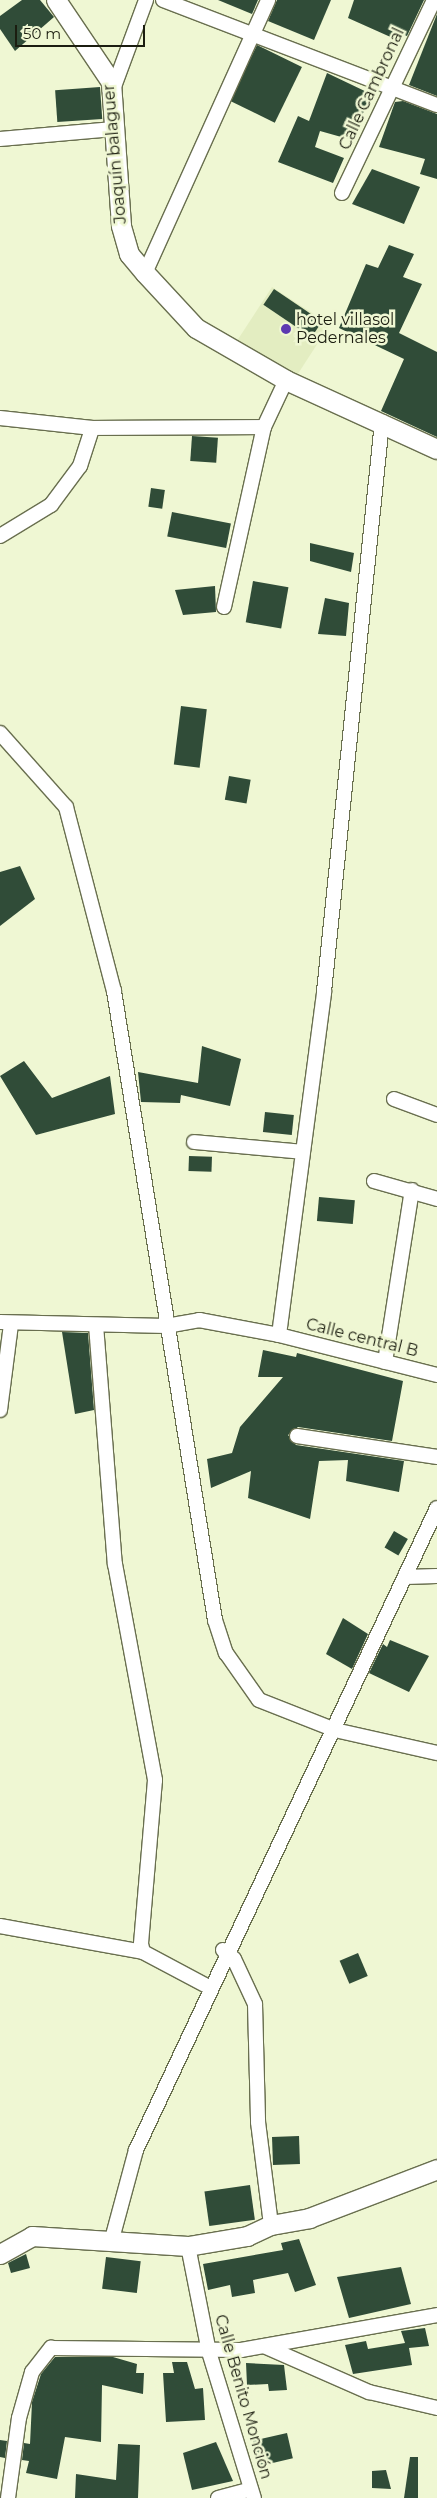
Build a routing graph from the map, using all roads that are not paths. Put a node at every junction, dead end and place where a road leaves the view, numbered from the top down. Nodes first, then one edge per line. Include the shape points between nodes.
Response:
1 (56, 0) edge
2 (146, 0) edge
3 (163, 0) edge
4 (268, 0) edge
5 (434, 0) edge
6 (254, 32) junction
7 (388, 89) junction
8 (112, 92) junction
9 (437, 104) edge
10 (114, 129) junction
11 (0, 139) edge
12 (342, 193) dead end
13 (145, 273) junction
14 (286, 380) junction
15 (0, 418) edge
16 (382, 422) junction
17 (264, 427) junction
18 (92, 428) junction
19 (437, 449) edge
20 (0, 536) edge
21 (224, 607) dead end
22 (0, 733) edge
23 (394, 1099) dead end
24 (437, 1114) edge
25 (194, 1142) dead end
26 (303, 1152) junction
27 (374, 1181) dead end
28 (412, 1190) junction
29 (437, 1198) edge
30 (5, 1323) edge
31 (96, 1325) junction
32 (166, 1326) junction
33 (279, 1335) junction
34 (385, 1362) junction
35 (437, 1376) edge
36 (0, 1410) edge
37 (297, 1436) dead end
38 (437, 1457) edge
39 (437, 1508) edge
40 (437, 1576) edge
41 (405, 1577) junction
42 (335, 1730) junction
43 (437, 1753) edge
44 (0, 1926) edge
45 (223, 1950) dead end
46 (143, 1952) junction
47 (205, 1985) dead end
48 (437, 2170) edge
49 (271, 2225) junction
50 (112, 2239) junction
51 (188, 2246) junction
52 (3, 2247) edge
53 (437, 2315) edge
54 (264, 2346) junction
55 (209, 2352) junction
56 (437, 2408) edge
57 (252, 2494) edge
58 (8, 2498) edge
59 (218, 2498) edge

1 - 8 main road, Joaquín balaguer via 111,82
2 - 8 street
3 - 6 street
4 - 6 street
5 - 7 street, Calle Cambronal
6 - 7 street
6 - 13 street
7 - 9 street
7 - 12 street, Calle Cambronal
8 - 10 main road, Joaquín balaguer
10 - 11 street
10 - 13 main road, Joaquín balaguer via 121,226 129,254
13 - 14 main road, Joaquín balaguer via 196,328
14 - 16 main road, Joaquín balaguer
14 - 17 street
15 - 18 street
16 - 19 main road, Joaquín balaguer
16 - 26 street via 324,992
17 - 18 street
17 - 21 street
18 - 20 street via 80,466 51,505
22 - 32 street via 66,808 114,991
23 - 24 street
25 - 26 street
26 - 33 street
27 - 28 street
28 - 29 street
28 - 34 street
30 - 31 street, Calle central B
30 - 36 street
31 - 32 street, Calle central B
31 - 46 street via 115,1564 155,1780 141,1931
32 - 33 street, Calle central B via 199,1320
32 - 42 street via 215,1620 226,1653 259,1700
33 - 34 street, Calle central B
34 - 35 street, Calle central B
37 - 38 street
39 - 41 street
40 - 41 street
41 - 42 street
42 - 43 street
42 - 50 street via 136,2150
44 - 46 street
45 - 49 street via 234,1959 255,2004 258,2122
46 - 47 street
48 - 49 main road via 309,2218
49 - 51 main road via 247,2236
50 - 51 main road
50 - 52 main road via 32,2236
51 - 55 street, Calle Benito Monción
53 - 54 street
54 - 55 street
54 - 56 street via 369,2392
55 - 57 street, Calle Benito Monción
55 - 58 street via 51,2348 29,2382
57 - 59 street

